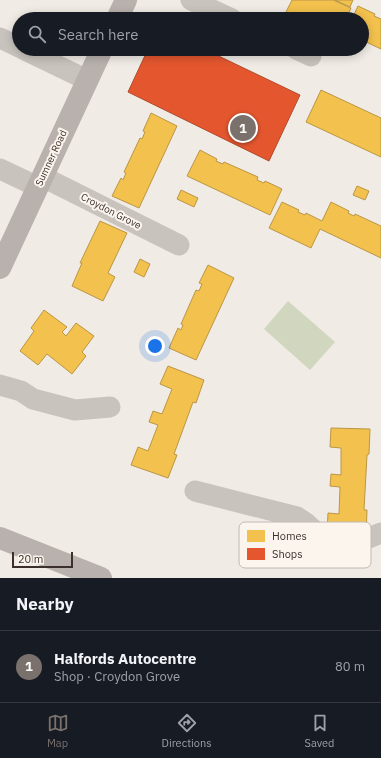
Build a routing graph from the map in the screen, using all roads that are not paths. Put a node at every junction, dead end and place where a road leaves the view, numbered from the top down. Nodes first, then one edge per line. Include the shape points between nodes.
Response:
1 (126, 0) edge
2 (191, 0) edge
3 (120, 12) edge
4 (217, 12) edge
5 (0, 38) edge
6 (12, 44) edge
7 (37, 56) edge
8 (99, 56) edge
9 (87, 80) junction
10 (0, 169) edge
11 (40, 182) junction
12 (179, 245) dead end
13 (0, 268) edge
14 (0, 385) edge
15 (110, 407) dead end
16 (195, 491) dead end
17 (304, 522) edge
18 (381, 533) edge
19 (371, 537) edge
20 (0, 538) edge
21 (101, 578) edge

1 - 3 main road
2 - 4 street
5 - 6 street
7 - 9 street
8 - 9 main road, Sumner Road
9 - 11 main road, Sumner Road
10 - 11 street, Croydon Grove
11 - 12 street, Croydon Grove
11 - 13 main road, Sumner Road
14 - 15 street via 21,391 33,400 75,410
16 - 17 street via 297,517
18 - 19 street
20 - 21 main road

